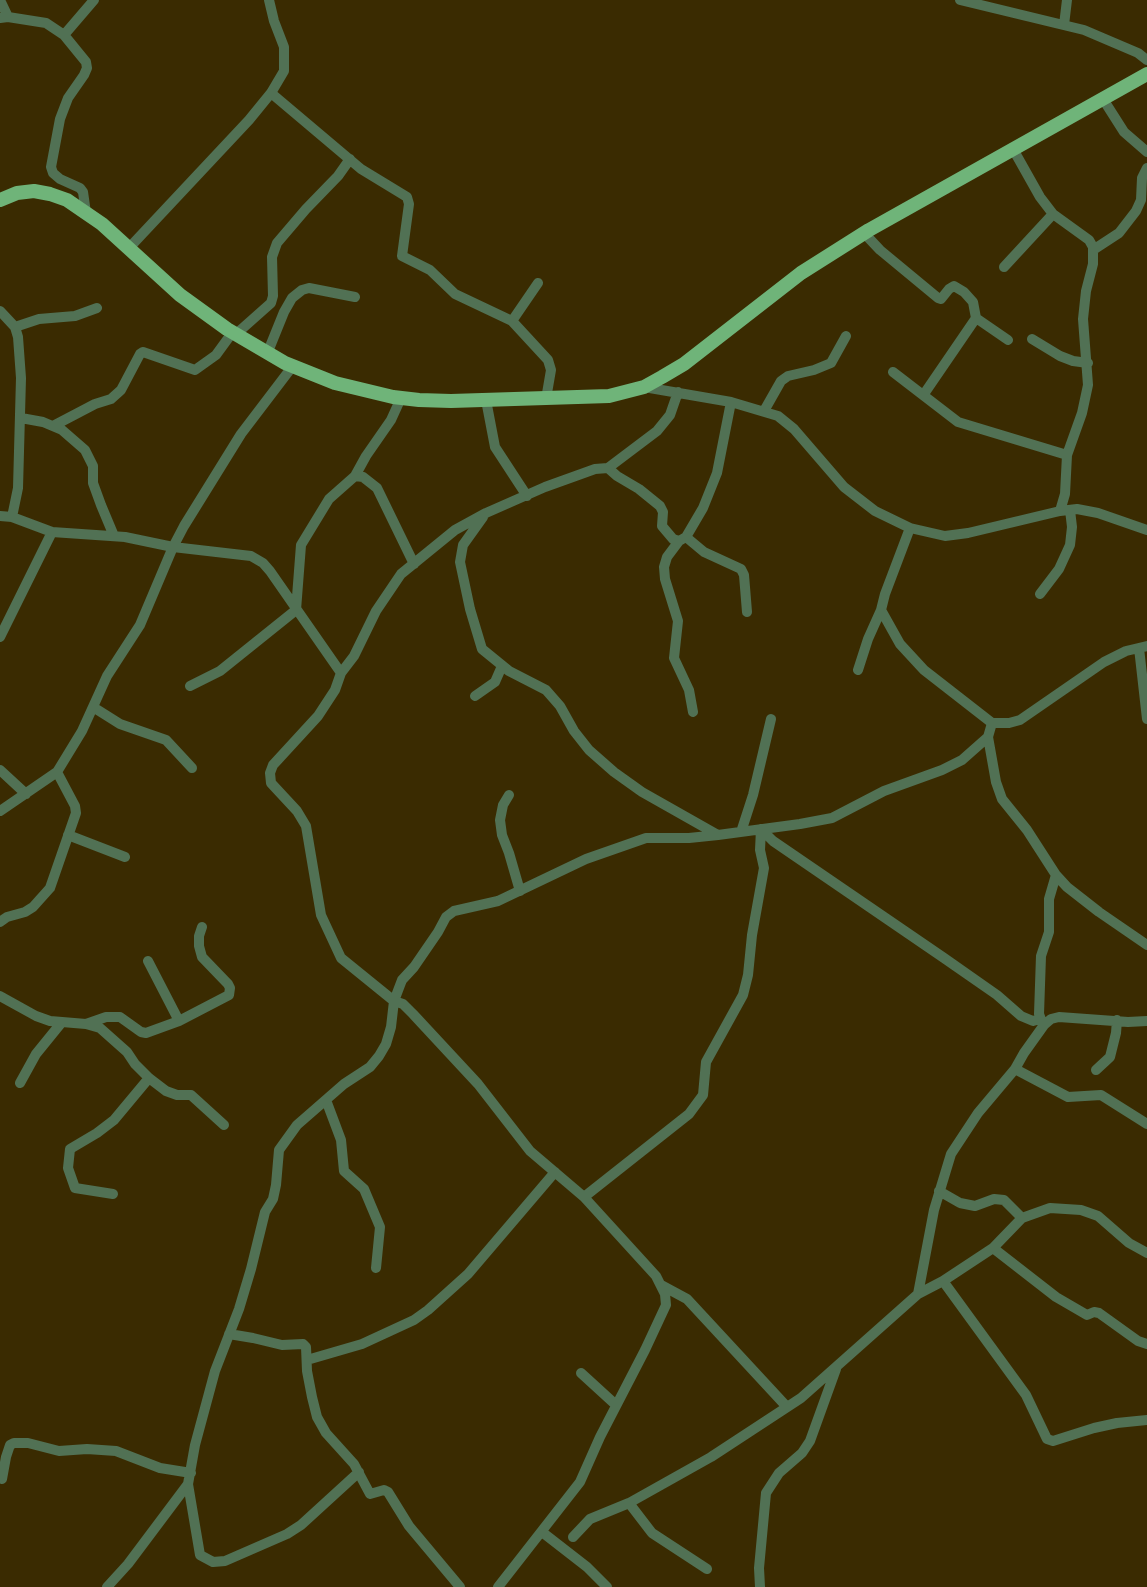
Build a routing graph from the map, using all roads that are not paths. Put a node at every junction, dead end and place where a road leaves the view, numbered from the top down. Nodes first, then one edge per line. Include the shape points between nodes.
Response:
1 (0, 0) edge
2 (94, 0) edge
3 (269, 0) edge
4 (960, 0) edge
5 (1067, 0) edge
6 (4, 18) edge
7 (1064, 25) junction
8 (64, 35) junction
9 (1147, 60) edge
10 (1147, 74) edge
11 (271, 93) junction
12 (1103, 99) junction
13 (1013, 149) junction
14 (1147, 152) edge
15 (351, 159) junction
16 (1147, 168) edge
17 (2, 196) edge
18 (86, 213) junction
19 (1053, 214) junction
20 (864, 233) junction
21 (129, 249) junction
22 (1093, 250) junction
23 (1004, 267) dead end
24 (538, 283) dead end
25 (355, 297) dead end
26 (97, 308) dead end
27 (0, 311) edge
28 (976, 318) junction
29 (512, 321) junction
30 (15, 327) junction
31 (234, 334) junction
32 (846, 336) dead end
33 (1032, 339) dead end
34 (1008, 340) dead end
35 (267, 354) junction
36 (1088, 363) junction
37 (292, 367) junction
38 (893, 372) dead end
39 (644, 387) junction
40 (678, 392) junction
41 (924, 394) junction
42 (402, 398) junction
43 (546, 399) junction
44 (486, 400) junction
45 (731, 402) junction
46 (764, 411) junction
47 (21, 418) junction
48 (53, 426) junction
49 (1068, 455) junction
50 (608, 468) junction
51 (355, 476) junction
52 (526, 496) junction
53 (1065, 510) junction
54 (486, 513) junction
55 (0, 516) edge
56 (12, 517) junction
57 (910, 528) junction
58 (1147, 530) edge
59 (52, 532) junction
60 (114, 536) junction
61 (683, 539) junction
62 (173, 547) junction
63 (414, 564) junction
64 (1040, 594) dead end
65 (296, 610) junction
66 (881, 610) junction
67 (747, 612) dead end
68 (0, 637) edge
69 (1143, 647) edge
70 (502, 666) junction
71 (858, 670) dead end
72 (341, 673) junction
73 (190, 686) dead end
74 (475, 696) dead end
75 (93, 707) junction
76 (693, 712) dead end
77 (771, 718) dead end
78 (1147, 719) edge
79 (992, 723) junction
80 (988, 737) junction
81 (192, 768) dead end
82 (0, 770) edge
83 (57, 772) junction
84 (26, 794) junction
85 (509, 795) dead end
86 (0, 811) edge
87 (761, 829) junction
88 (741, 832) junction
89 (68, 835) junction
90 (718, 835) junction
91 (125, 857) dead end
92 (1056, 875) junction
93 (520, 891) junction
94 (0, 922) edge
95 (202, 927) dead end
96 (1147, 945) edge
97 (148, 961) dead end
98 (0, 996) edge
99 (394, 1001) junction
100 (1117, 1020) junction
101 (179, 1021) junction
102 (1045, 1021) junction
103 (1147, 1021) edge
104 (62, 1022) junction
105 (86, 1024) junction
106 (1016, 1069) junction
107 (1096, 1070) dead end
108 (148, 1078) junction
109 (20, 1083) dead end
110 (326, 1100) junction
111 (1147, 1124) edge
112 (224, 1125) dead end
113 (555, 1172) junction
114 (939, 1191) junction
115 (112, 1194) dead end
116 (584, 1197) junction
117 (1022, 1218) junction
118 (993, 1248) junction
119 (1147, 1252) edge
120 (376, 1268) dead end
121 (943, 1281) junction
122 (661, 1285) junction
123 (918, 1294) junction
124 (229, 1334) junction
125 (1147, 1344) edge
126 (307, 1360) junction
127 (837, 1366) junction
128 (581, 1373) dead end
129 (616, 1405) junction
130 (787, 1407) junction
131 (1147, 1420) edge
132 (359, 1472) junction
133 (189, 1478) junction
134 (2, 1479) dead end
135 (629, 1503) junction
136 (542, 1532) junction
137 (573, 1537) dead end
138 (707, 1569) dead end
139 (107, 1587) edge
140 (460, 1587) edge
141 (498, 1587) edge
142 (607, 1587) edge
143 (760, 1587) edge

1 - 6 street
2 - 8 street
3 - 11 street via 284,47 284,71
4 - 7 street
5 - 7 street
6 - 8 street via 46,23
7 - 9 street via 1114,42
8 - 18 street via 87,68 60,118 51,167 53,173 80,188
10 - 12 main road
11 - 15 street
11 - 21 street
12 - 13 main road
12 - 14 street via 1124,132
13 - 19 street
13 - 20 main road
15 - 29 street via 407,197 402,256 430,270 449,291
15 - 31 street via 277,243 272,257 271,303
16 - 22 street via 1136,210 1119,233
17 - 18 main road via 34,191 50,194
18 - 21 main road
19 - 22 street via 1089,240
19 - 23 street
20 - 28 street via 938,298 954,286 964,292 973,302
20 - 39 main road via 801,273 684,364
21 - 31 main road via 180,295
22 - 36 street via 1083,319
24 - 29 street
25 - 35 street via 302,290 284,312
26 - 30 street
27 - 30 street
28 - 34 street
28 - 41 street
29 - 43 street via 548,360 551,370
30 - 47 street
31 - 35 main road
31 - 48 street via 216,355 195,370 143,352 121,390 111,399
32 - 46 street via 831,363 794,373 781,381
33 - 36 street via 1060,356
35 - 37 main road
36 - 49 street via 1086,397
37 - 42 main road via 335,383
37 - 62 street via 241,434
38 - 41 street
39 - 40 street
39 - 43 main road via 609,396
40 - 45 street
40 - 50 street via 670,416 657,431
41 - 49 street via 958,422
42 - 44 main road
42 - 51 street
43 - 44 main road
44 - 52 street via 495,447
45 - 46 street
45 - 61 street via 717,473
46 - 57 street via 794,429 844,487 874,511
47 - 48 street
47 - 56 street via 18,488
48 - 60 street via 85,450 93,466 93,483 100,505
49 - 53 street
50 - 52 street via 595,469
50 - 61 street via 660,506 662,526 673,539
51 - 63 street via 377,488
51 - 65 street via 330,499 301,545
52 - 54 street
53 - 57 street via 945,536
53 - 58 street via 1098,513
53 - 64 street via 1072,518 1066,554
54 - 63 street via 455,530
54 - 70 street via 463,545 460,562 482,649
55 - 56 street
56 - 59 street
57 - 66 street
59 - 60 street
59 - 68 street
60 - 62 street
61 - 67 street via 741,569
61 - 76 street via 667,557 664,567 678,621 674,658 689,690
62 - 65 street via 251,556 263,563
62 - 75 street via 140,625 107,676
63 - 72 street via 401,574 376,611
65 - 72 street
65 - 73 street via 220,671
66 - 71 street
66 - 79 street via 900,644 924,670
69 - 78 street
69 - 79 street via 1104,662 1020,720
70 - 74 street via 495,682
70 - 90 street via 546,690 573,731 614,772
72 - 99 street via 318,716 273,765 271,783 306,826 321,915 341,958
75 - 81 street via 120,723 166,740
75 - 83 street
77 - 88 street
79 - 80 street
80 - 87 street via 962,760 884,791 832,818
80 - 92 street via 1002,800
82 - 84 street
83 - 84 street
83 - 89 street via 75,806
84 - 86 street
85 - 93 street via 500,820
87 - 88 street
87 - 102 street via 997,995 1021,1016
87 - 116 street via 764,868 748,975 743,995 706,1062 703,1095 689,1114
88 - 90 street
89 - 91 street
89 - 94 street via 50,888 41,901
90 - 93 street via 646,838 586,859
92 - 96 street
92 - 102 street via 1049,900 1049,932 1041,956
93 - 99 street via 498,901 454,911 446,917 402,980
95 - 101 street via 198,946 202,957 228,984 230,992
97 - 101 street
98 - 104 street via 36,1016
99 - 110 street via 391,1027 379,1056
99 - 113 street via 413,1014 478,1084 530,1151
100 - 102 street via 1069,1016
100 - 103 street
100 - 107 street via 1110,1057
101 - 105 street via 146,1034 120,1017
102 - 106 street
104 - 105 street
104 - 109 street via 36,1054
105 - 108 street via 111,1036
106 - 111 street via 1068,1097 1101,1095
106 - 114 street via 962,1136 951,1154
108 - 112 street via 171,1093 191,1095
108 - 115 street via 114,1120 70,1149 68,1168 75,1188
110 - 120 street via 341,1140 344,1171 364,1189 380,1227
110 - 124 street via 297,1125 279,1150 273,1199 265,1212
113 - 116 street
113 - 126 street via 468,1275 429,1310 362,1344
114 - 117 street via 975,1206 994,1199 1004,1200
114 - 123 street
116 - 122 street
117 - 118 street
117 - 119 street via 1050,1208 1081,1210 1098,1216 1129,1243
118 - 121 street
118 - 125 street via 1056,1297 1087,1315 1099,1313
121 - 123 street
121 - 131 street via 1026,1395 1047,1439 1053,1441 1094,1428
122 - 129 street via 666,1305
122 - 130 street via 687,1299
123 - 127 street
124 - 126 street via 282,1345 303,1344
124 - 133 street via 206,1402
126 - 132 street via 317,1417
127 - 130 street
127 - 143 street via 810,1441 766,1493
128 - 129 street
129 - 136 street via 580,1482
130 - 135 street via 711,1457
132 - 133 street via 301,1525 225,1561 213,1562 200,1555
132 - 140 street via 370,1494 387,1492 409,1527
133 - 134 street via 116,1451 59,1451 14,1443 10,1445
133 - 139 street
135 - 137 street via 590,1519
135 - 138 street via 652,1533
136 - 141 street
136 - 142 street

